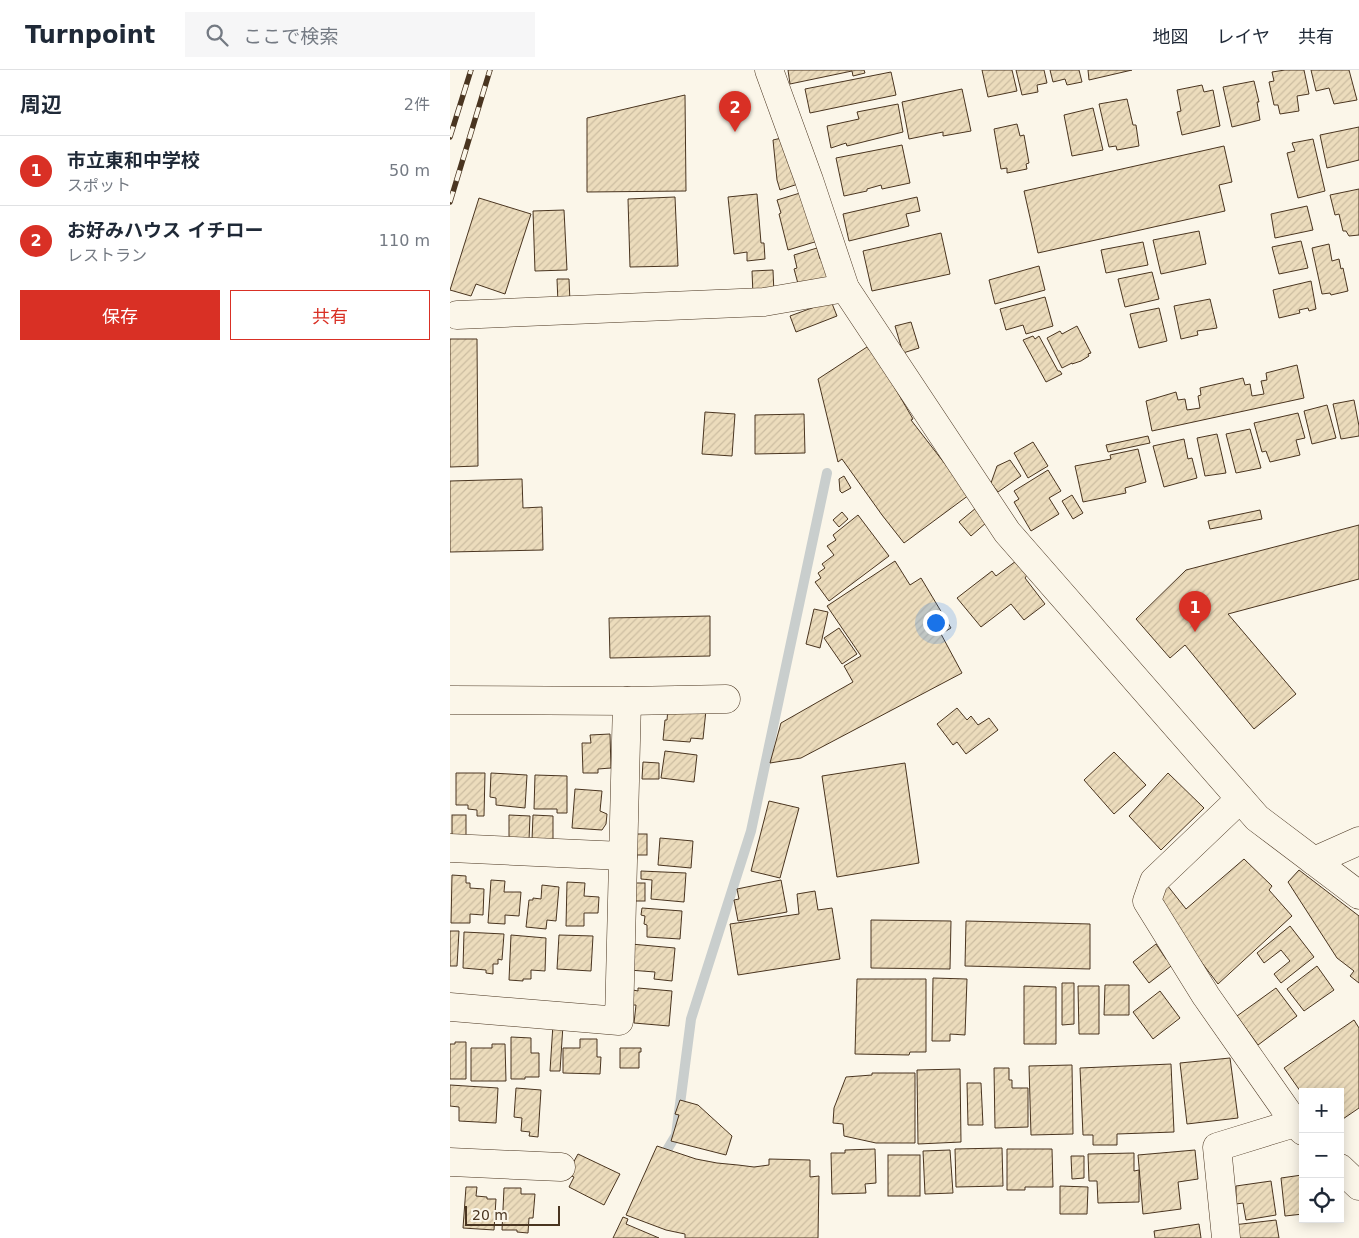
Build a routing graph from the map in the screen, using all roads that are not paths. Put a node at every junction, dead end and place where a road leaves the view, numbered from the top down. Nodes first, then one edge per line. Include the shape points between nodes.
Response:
1 (769, 70) edge
2 (845, 288) junction
3 (457, 316) dead end
4 (726, 699) dead end
5 (450, 700) edge
6 (627, 701) junction
7 (1240, 799) junction
8 (1359, 841) edge
9 (450, 848) edge
10 (623, 856) junction
11 (1314, 861) junction
12 (1359, 896) edge
13 (450, 1007) edge
14 (1299, 1127) edge
15 (450, 1162) edge
16 (561, 1166) dead end
17 (1344, 1172) edge
18 (1359, 1186) edge
19 (1226, 1238) edge

1 - 2 street
2 - 3 street via 764,302
2 - 7 street via 1007,532
4 - 6 street
5 - 6 street
6 - 10 street
7 - 11 street via 1258,818
7 - 14 street via 1154,881 1147,901 1206,996
8 - 11 street
9 - 10 street
10 - 13 street via 619,1021
11 - 12 street
14 - 19 street via 1217,1146
15 - 16 street
17 - 18 street

